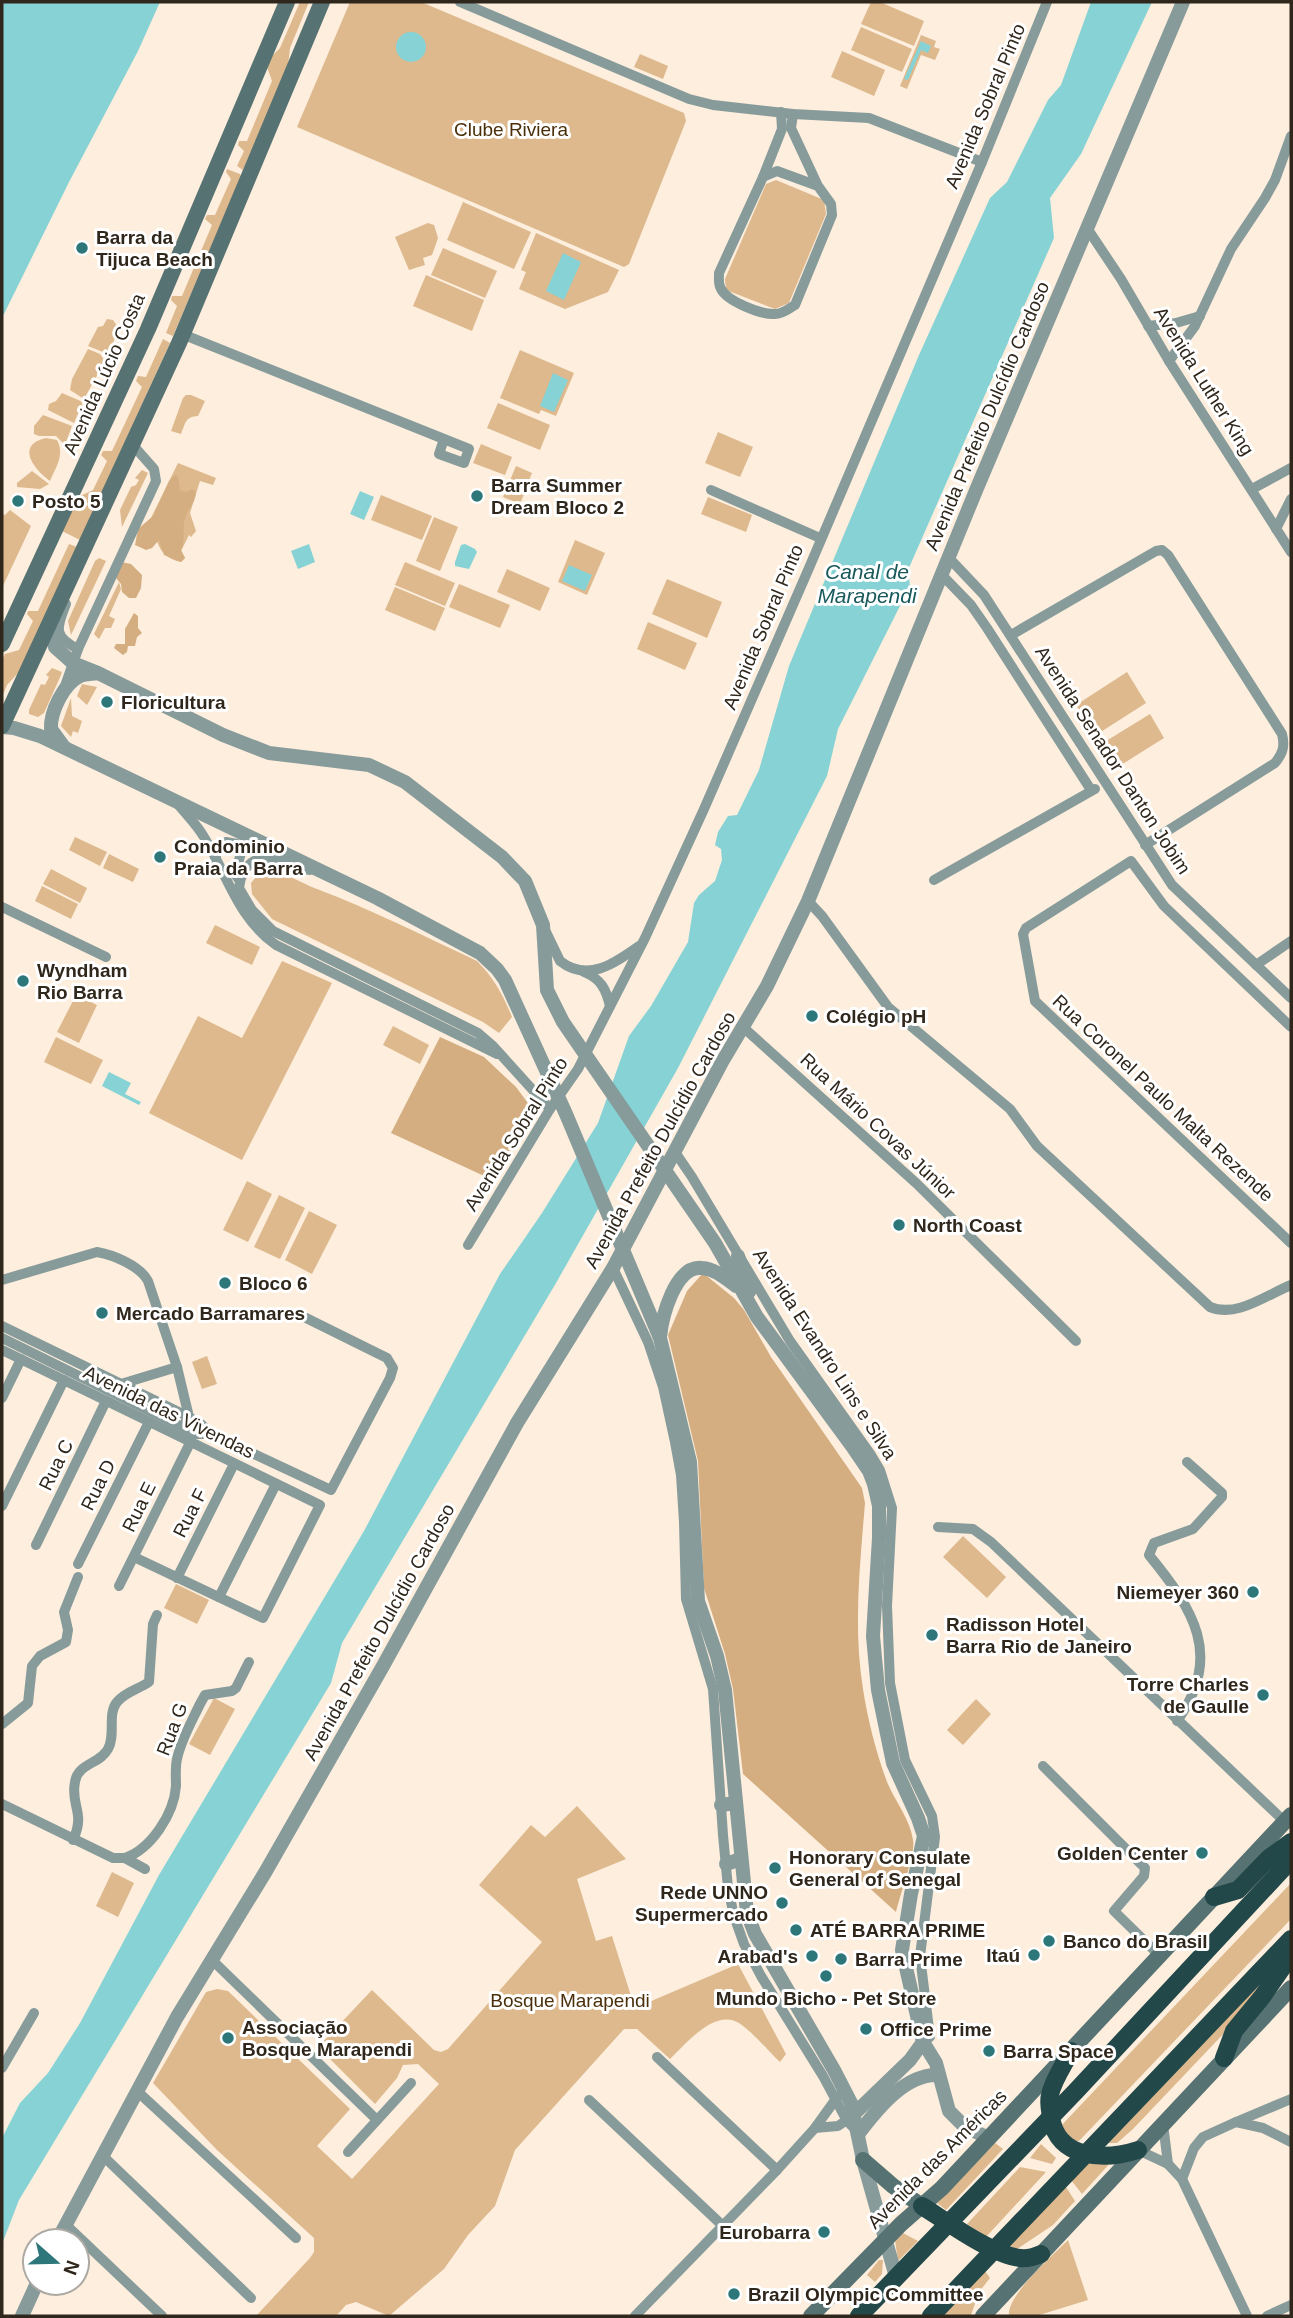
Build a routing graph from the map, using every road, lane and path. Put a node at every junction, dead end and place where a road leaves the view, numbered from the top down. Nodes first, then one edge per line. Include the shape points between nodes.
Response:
1 (289, 2) edge
2 (316, 2) edge
3 (322, 2) edge
4 (460, 2) edge
5 (1047, 2) edge
6 (1183, 2) edge
7 (304, 45) junction
8 (787, 113) junction
9 (1291, 136) edge
10 (982, 162) junction
11 (763, 177) junction
12 (818, 186) junction
13 (1087, 229) junction
14 (1200, 316) junction
15 (1148, 326) junction
16 (182, 334) junction
17 (1169, 361) junction
18 (444, 439) dead end
19 (132, 444) junction
20 (1291, 468) edge
21 (1252, 489) junction
22 (711, 490) dead end
23 (1291, 499) edge
24 (1276, 529) junction
25 (820, 538) junction
26 (1291, 552) edge
27 (949, 558) junction
28 (941, 574) junction
29 (69, 576) junction
30 (48, 623) junction
31 (1011, 635) junction
32 (2, 645) edge
33 (75, 656) junction
34 (98, 673) junction
35 (64, 690) junction
36 (2, 726) edge
37 (65, 748) junction
38 (1108, 787) junction
39 (1091, 790) junction
40 (175, 801) junction
41 (1144, 845) junction
42 (215, 860) junction
43 (320, 871) junction
44 (933, 880) dead end
45 (240, 881) junction
46 (808, 901) junction
47 (2, 907) edge
48 (1199, 912) junction
49 (543, 925) junction
50 (1184, 927) junction
51 (1026, 928) joint
52 (1291, 941) edge
53 (641, 944) junction
54 (106, 957) dead end
55 (1256, 964) junction
56 (582, 971) junction
57 (363, 988) junction
58 (1291, 998) edge
59 (610, 1006) junction
60 (437, 1012) junction
61 (1291, 1026) edge
62 (744, 1028) junction
63 (499, 1055) junction
64 (550, 1109) junction
65 (675, 1153) junction
66 (1291, 1243) edge
67 (468, 1245) dead end
68 (738, 1256) junction
69 (613, 1268) junction
70 (2, 1280) edge
71 (1291, 1285) edge
72 (739, 1288) junction
73 (298, 1314) dead end
74 (757, 1317) junction
75 (2, 1326) edge
76 (2, 1338) edge
77 (660, 1338) junction
78 (1076, 1340) dead end
79 (2, 1350) edge
80 (21, 1359) junction
81 (177, 1367) junction
82 (64, 1380) junction
83 (802, 1381) junction
84 (121, 1384) junction
85 (663, 1387) junction
86 (2, 1398) edge
87 (106, 1401) junction
88 (189, 1417) junction
89 (844, 1418) junction
90 (149, 1422) junction
91 (182, 1427) junction
92 (211, 1434) junction
93 (190, 1443) junction
94 (1187, 1462) dead end
95 (234, 1464) junction
96 (276, 1483) junction
97 (2, 1506) edge
98 (938, 1527) dead end
99 (36, 1545) dead end
100 (134, 1557) junction
101 (78, 1564) dead end
102 (78, 1577) dead end
103 (177, 1578) junction
104 (684, 1580) junction
105 (120, 1586) dead end
106 (219, 1597) junction
107 (703, 1613) junction
108 (157, 1615) dead end
109 (249, 1662) dead end
110 (1177, 1721) junction
111 (2, 1724) edge
112 (1043, 1766) dead end
113 (2, 1804) edge
114 (729, 1804) junction
115 (1288, 1818) edge
116 (73, 1840) junction
117 (1291, 1842) edge
118 (125, 1858) junction
119 (741, 1859) junction
120 (1291, 1860) edge
121 (726, 1864) junction
122 (145, 1869) dead end
123 (1214, 1897) junction
124 (1291, 1939) edge
125 (1291, 1955) edge
126 (1160, 1956) junction
127 (211, 1959) junction
128 (1291, 1988) edge
129 (34, 2013) dead end
130 (923, 2042) junction
131 (1071, 2051) junction
132 (657, 2057) dead end
133 (1224, 2058) junction
134 (2, 2068) edge
135 (939, 2075) junction
136 (411, 2083) dead end
137 (137, 2091) junction
138 (840, 2094) junction
139 (1291, 2099) edge
140 (589, 2100) dead end
141 (1051, 2116) junction
142 (850, 2118) junction
143 (377, 2120) junction
144 (1236, 2122) junction
145 (1163, 2124) junction
146 (815, 2128) junction
147 (859, 2133) junction
148 (989, 2138) junction
149 (1291, 2142) edge
150 (1138, 2150) junction
151 (348, 2152) dead end
152 (1086, 2153) junction
153 (102, 2155) junction
154 (863, 2160) junction
155 (1168, 2164) junction
156 (777, 2170) junction
157 (1182, 2179) junction
158 (922, 2206) junction
159 (948, 2223) junction
160 (65, 2224) junction
161 (723, 2226) junction
162 (64, 2227) edge
163 (296, 2238) dead end
164 (886, 2238) junction
165 (995, 2249) junction
166 (1041, 2254) junction
167 (896, 2277) junction
168 (32, 2297) edge
169 (251, 2298) dead end
170 (1291, 2305) edge
171 (26, 2314) edge
172 (162, 2316) edge
173 (635, 2316) edge
174 (811, 2316) edge
175 (859, 2316) edge
176 (931, 2316) edge
177 (983, 2316) edge
178 (1247, 2316) edge
179 (1267, 2316) edge

1 - 32 main road, Avenida Lúcio Costa via 148,329
2 - 7 main road
3 - 7 main road
4 - 8 street via 689,99
5 - 10 street, Avenida Sobral Pinto
6 - 13 street, Avenida Prefeito Dulcídio Cardoso
7 - 16 main road
8 - 10 street via 869,118
8 - 11 street
8 - 12 street
9 - 14 street via 1275,180 1231,249
10 - 25 street, Avenida Sobral Pinto
11 - 12 street via 777,172
11 - 12 street via 718,283 731,299 768,314 795,305 832,215 831,204
13 - 15 street, Avenida Luther King
13 - 27 street, Avenida Prefeito Dulcídio Cardoso
14 - 15 street
14 - 17 street
15 - 17 street, Avenida Luther King
16 - 18 street
16 - 19 main road
17 - 21 street, Avenida Luther King
19 - 29 main road
19 - 33 street via 154,469 156,481
20 - 21 street
21 - 24 street, Avenida Luther King
22 - 25 street
23 - 24 street
24 - 26 street, Avenida Luther King
25 - 53 street, Avenida Sobral Pinto
27 - 28 street, Avenida Prefeito Dulcídio Cardoso
27 - 31 street, Avenida Senador Danton Jobim via 982,593
28 - 39 street, Avenida Senador Danton Jobim via 987,628
28 - 46 street, Avenida Prefeito Dulcídio Cardoso
29 - 30 main road
29 - 33 street via 71,592 58,631
30 - 33 street via 55,647
30 - 36 main road
31 - 38 street, Avenida Senador Danton Jobim
31 - 41 street via 1163,550 1282,734 1283,751 1275,763
33 - 34 street
33 - 35 street
34 - 35 street via 81,676
34 - 49 street via 248,746 283,755 354,762 405,782 515,869 532,894
35 - 37 street via 50,722
36 - 37 street
37 - 40 street
38 - 39 street
38 - 41 street, Avenida Senador Danton Jobim
39 - 44 street
40 - 42 street via 199,829
40 - 43 street
41 - 48 street, Avenida Senador Danton Jobim via 1172,885
42 - 45 street via 226,842 237,844 241,853 235,874
42 - 57 street via 242,910 262,934
43 - 45 street via 261,858 247,867
43 - 77 street via 480,953 505,980
45 - 60 street via 246,902 273,931
46 - 62 street, Avenida Prefeito Dulcídio Cardoso
46 - 71 street via 888,1007 1010,1109 1037,1146 1210,1307 1233,1311
47 - 54 street
48 - 50 street
48 - 55 street, Avenida Senador Danton Jobim
49 - 56 street via 560,961
49 - 72 street, Avenida Evandro Lins e Silva via 547,990 563,1022 715,1243
50 - 51 street, Avenida Senador Danton Jobim via 1131,862
50 - 61 street, Avenida Senador Danton Jobim
51 - 66 street, Rua Coronel Paulo Malta Rezende via 1022,937 1035,1001
52 - 55 street
53 - 56 street via 603,968
53 - 59 street, Avenida Sobral Pinto
55 - 58 street, Avenida Senador Danton Jobim
56 - 59 street via 603,985
57 - 60 street via 380,990 428,1014
57 - 63 street
59 - 64 street, Avenida Sobral Pinto via 578,1069
60 - 63 street via 478,1033
62 - 65 street, Avenida Prefeito Dulcídio Cardoso
62 - 78 street, Rua Mário Covas Júnior via 916,1183
63 - 64 street
64 - 67 street, Avenida Sobral Pinto
65 - 68 street, Avenida Evandro Lins e Silva
65 - 69 street, Avenida Prefeito Dulcídio Cardoso
68 - 74 street
68 - 89 street, Avenida Evandro Lins e Silva
69 - 85 street via 648,1342
69 - 127 street, Avenida Prefeito Dulcídio Cardoso via 517,1423 383,1667
70 - 81 street via 97,1252 143,1271
72 - 74 street, Avenida Evandro Lins e Silva
72 - 77 street via 713,1271 689,1270 665,1309
73 - 92 street via 387,1358 393,1368 334,1487 329,1490
74 - 83 street, Avenida Evandro Lins e Silva
75 - 84 street
76 - 91 street
77 - 85 street
77 - 107 street via 690,1462 696,1589
79 - 80 street, Avenida das Vivendas
80 - 82 street, Avenida das Vivendas
80 - 86 street
81 - 84 street
81 - 88 street
82 - 87 street, Avenida das Vivendas
82 - 97 street
83 - 89 street
83 - 130 street, Avenida Evandro Lins e Silva via 869,1471 879,1506 873,1636 878,1690 893,1763 924,1836 902,1950
84 - 88 street
85 - 104 street via 681,1475
87 - 90 street, Avenida das Vivendas
87 - 99 street, Rua C
88 - 91 street
88 - 92 street
89 - 130 street, Avenida Evandro Lins e Silva via 880,1470 892,1508 887,1606 890,1684 905,1760 932,1816 935,1837 920,1956 930,2037
90 - 93 street, Avenida das Vivendas
90 - 101 street, Rua D
91 - 92 street via 196,1434
93 - 95 street, Avenida das Vivendas
93 - 100 street, Rua E
94 - 110 street via 1222,1497 1193,1529 1154,1543 1149,1555 1185,1602 1201,1645 1199,1680
95 - 96 street, Avenida das Vivendas
95 - 103 street, Rua F
96 - 106 street
96 - 106 street, Avenida das Vivendas via 320,1505 263,1618
98 - 110 street via 979,1532
100 - 103 street
100 - 105 street, Rua E
102 - 111 street via 64,1612 66,1642 40,1656 32,1666 28,1703
103 - 106 street
104 - 107 street
104 - 114 street via 713,1689
107 - 114 street via 725,1690
108 - 116 street via 149,1682 115,1704 110,1747 77,1776 74,1786 80,1823
109 - 118 street, Rua G via 233,1691 205,1696 176,1761 172,1805 149,1844
110 - 115 street
112 - 126 street via 1145,1868 1144,1876 1114,1911
113 - 116 street
114 - 119 street
114 - 121 street
115 - 123 main road, Avenida das Américas
116 - 118 street via 113,1858
117 - 123 highway via 1238,1890
118 - 122 street
119 - 121 street
119 - 138 street via 747,1913 755,1934
120 - 141 highway
121 - 138 street via 734,1916 744,1944
123 - 126 main road, Avenida das Américas
124 - 152 highway
125 - 133 highway via 1234,2031
126 - 131 main road, Avenida das Américas
127 - 137 street, Avenida Prefeito Dulcídio Cardoso
127 - 143 street
128 - 133 main road
129 - 134 street
130 - 135 street, Avenida Evandro Lins e Silva
130 - 142 street
131 - 141 highway via 1050,2094
131 - 148 main road, Avenida das Américas
132 - 156 street
133 - 145 main road
135 - 147 street via 921,2076 908,2083
135 - 148 street, Avenida Evandro Lins e Silva via 956,2120
136 - 143 street
137 - 153 street, Avenida Prefeito Dulcídio Cardoso
137 - 163 street
138 - 142 street
138 - 146 street
139 - 144 street
140 - 161 street
141 - 152 highway via 1063,2145
141 - 159 highway
142 - 146 street via 838,2126
142 - 147 street
143 - 151 street
144 - 149 street
144 - 157 street via 1203,2137
145 - 150 main road
145 - 155 street
146 - 156 street
147 - 154 street
148 - 158 main road, Avenida das Américas
150 - 152 highway via 1114,2155
150 - 155 street
150 - 166 main road
152 - 165 highway
153 - 160 street, Avenida Prefeito Dulcídio Cardoso
153 - 169 street
154 - 158 main road
154 - 164 street
155 - 157 street
156 - 161 street
157 - 178 street
158 - 159 highway
158 - 164 main road, Avenida das Américas
159 - 165 highway
159 - 167 highway
160 - 162 street, Avenida Prefeito Dulcídio Cardoso
160 - 172 street
161 - 173 street
164 - 167 street
164 - 174 main road, Avenida das Américas
165 - 166 highway via 1022,2259
165 - 176 highway
166 - 177 main road
167 - 175 highway
168 - 171 street
170 - 179 street

